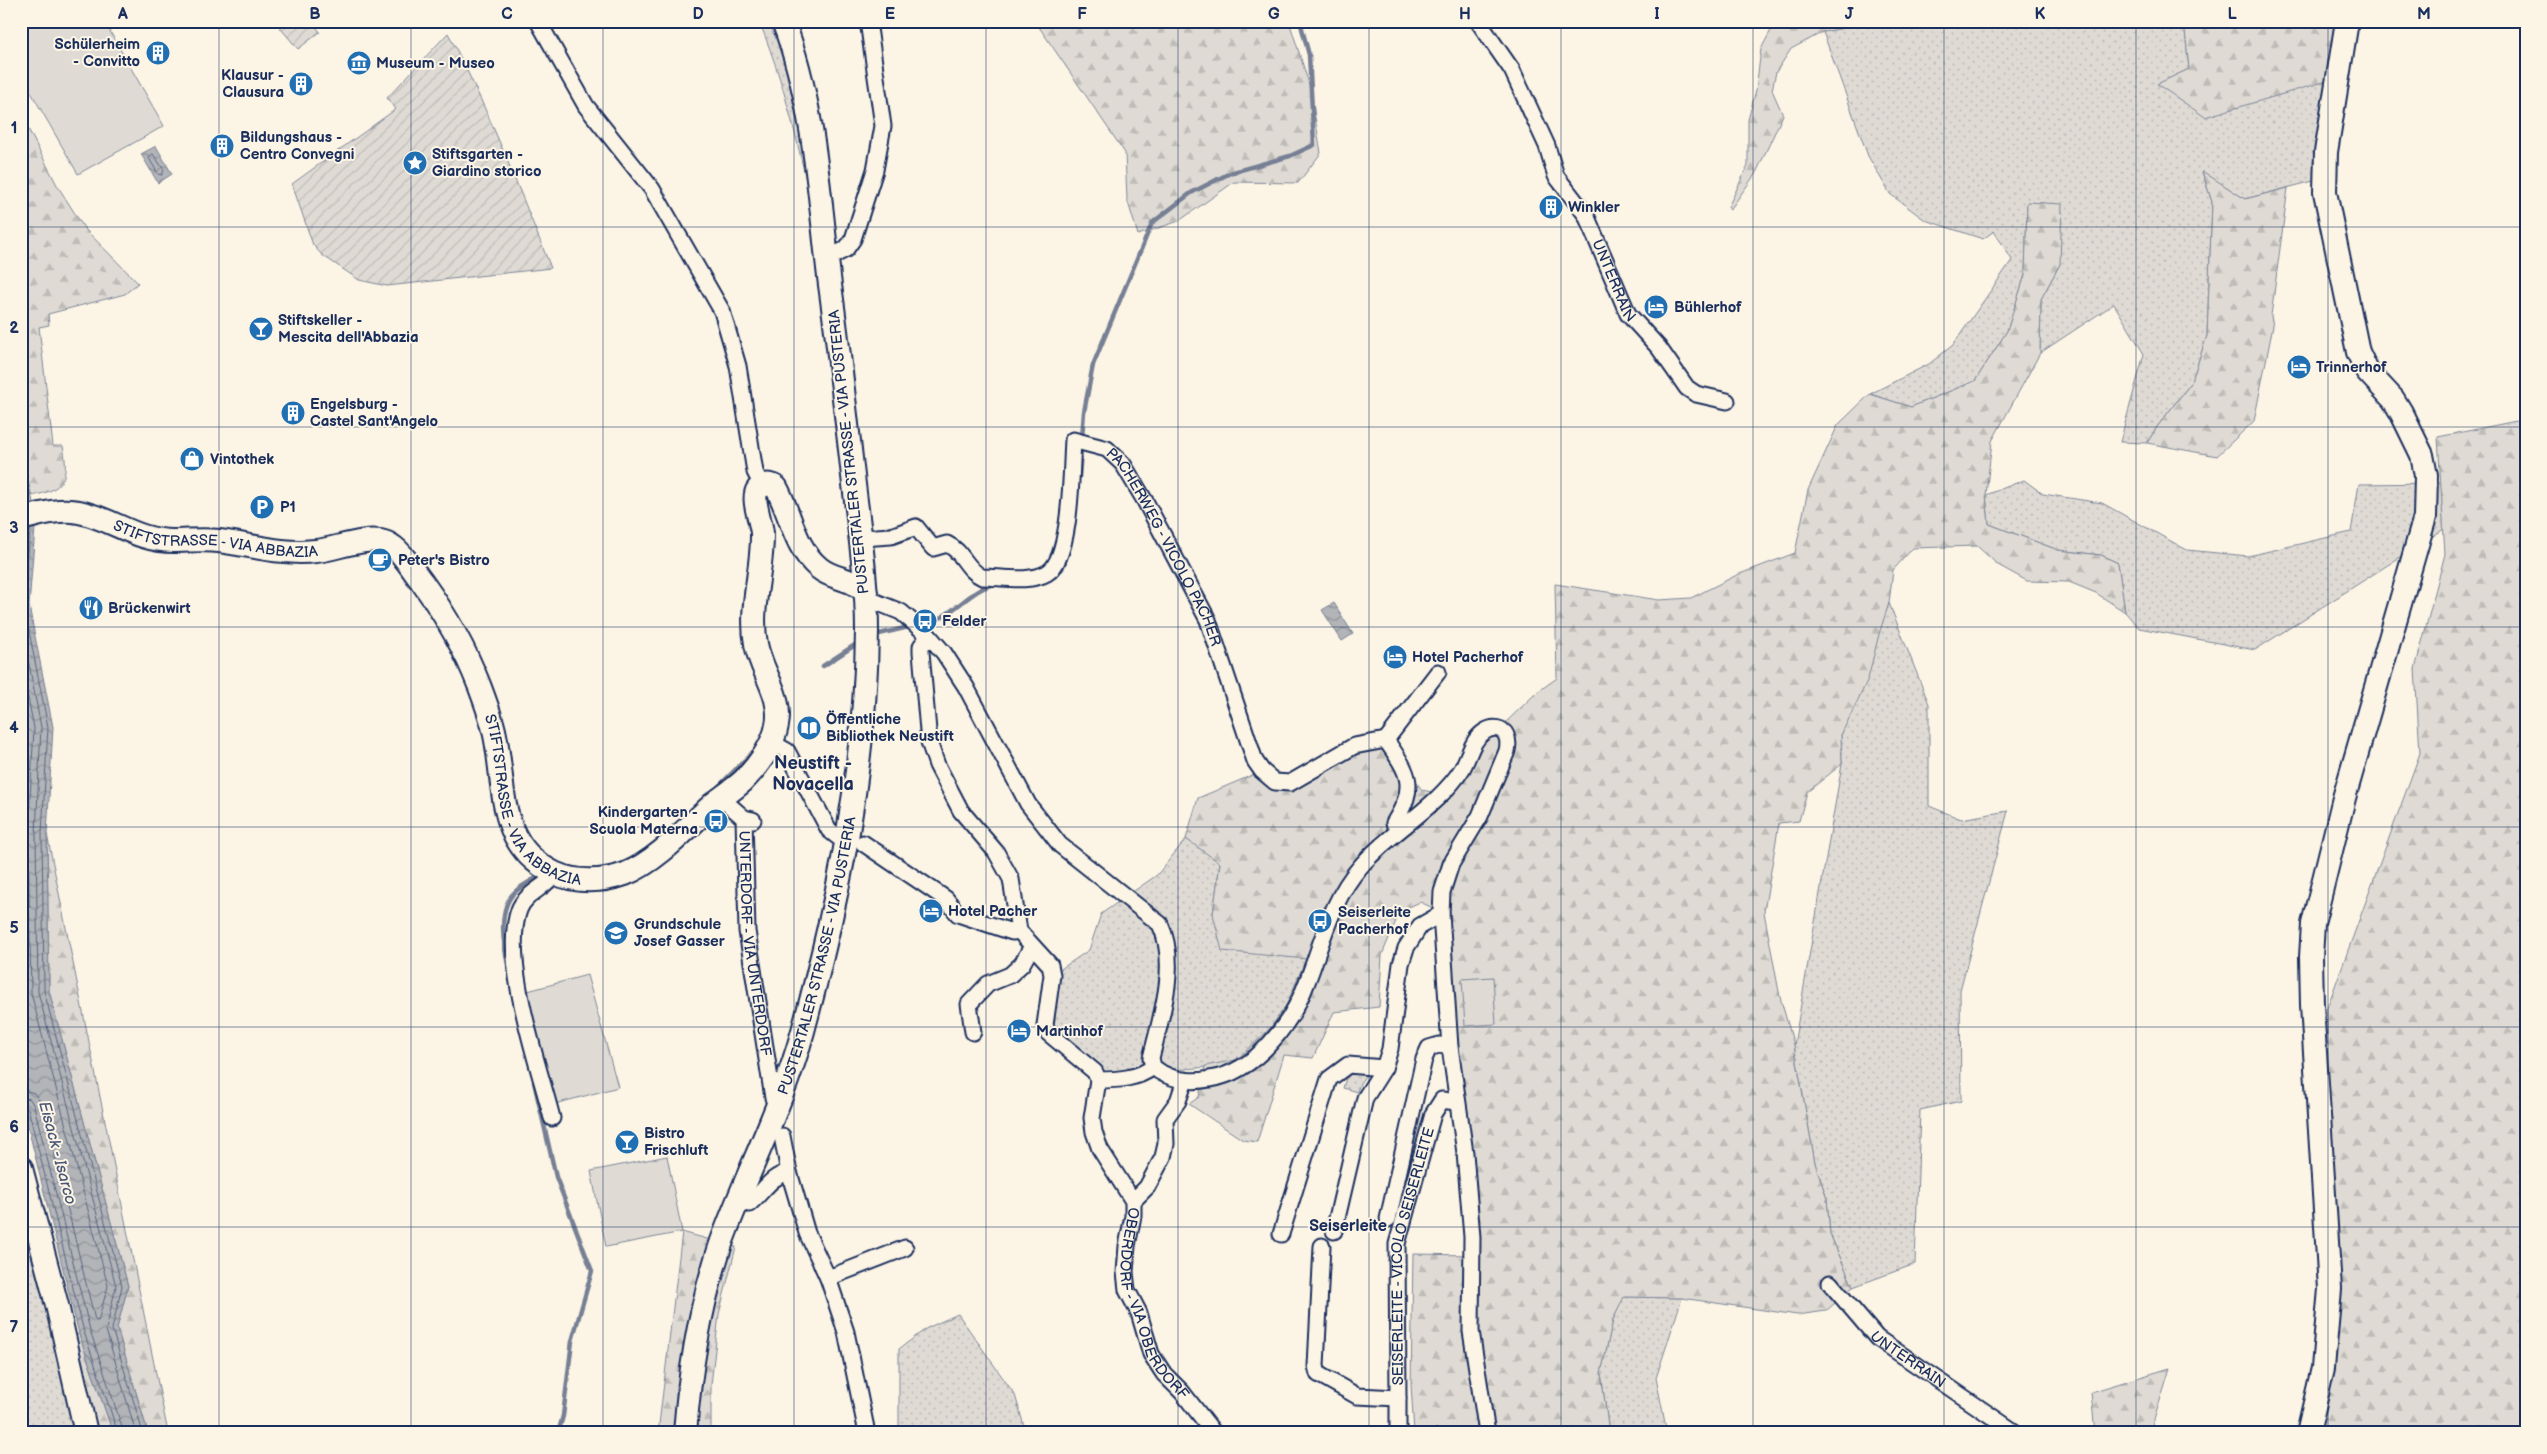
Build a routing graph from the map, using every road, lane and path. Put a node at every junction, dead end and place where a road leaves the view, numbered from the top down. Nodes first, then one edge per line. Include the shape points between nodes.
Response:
1 (538, 21) edge
2 (783, 21) edge
3 (868, 21) edge
4 (1478, 21) edge
5 (2347, 21) edge
6 (827, 259) junction
7 (1727, 401) dead end
8 (762, 486) junction
9 (29, 517) edge
10 (861, 538) junction
11 (866, 593) junction
12 (929, 636) junction
13 (1438, 672) dead end
14 (1386, 740) junction
15 (771, 742) junction
16 (721, 798) junction
17 (1398, 829) junction
18 (838, 837) dead end
19 (863, 843) dead end
20 (555, 873) junction
21 (1441, 914) junction
22 (1019, 931) junction
23 (1032, 946) junction
24 (973, 1032) dead end
25 (1450, 1047) junction
26 (1153, 1067) junction
27 (1384, 1068) junction
28 (1098, 1080) junction
29 (1185, 1080) junction
30 (773, 1098) dead end
31 (1456, 1102) junction
32 (552, 1118) dead end
33 (782, 1136) dead end
34 (21, 1168) edge
35 (789, 1172) junction
36 (1133, 1200) junction
37 (738, 1202) junction
38 (1388, 1220) dead end
39 (1334, 1231) dead end
40 (1281, 1234) dead end
41 (1322, 1246) dead end
42 (905, 1248) dead end
43 (828, 1278) junction
44 (1830, 1283) dead end
45 (1398, 1398) junction
46 (86, 1433) edge
47 (685, 1433) edge
48 (867, 1433) edge
49 (1214, 1433) edge
50 (1398, 1433) edge
51 (1487, 1433) edge
52 (2016, 1433) edge
53 (2308, 1433) edge

1 - 8 street via 586,106 652,189 722,311 738,366 755,472
2 - 6 street, PUSTERTALER STRASSE - VIA PUSTERIA via 794,52 810,124
3 - 6 street via 883,126 880,147 853,239 846,249
4 - 7 street, UNTERRAIN via 1512,70 1547,146 1556,176 1586,215 1628,314 1659,348 1687,388 1696,394
5 - 53 street via 2326,152 2325,192 2358,352 2367,371 2393,399 2422,455 2426,476 2426,517 2344,798 2313,924 2312,1005 2330,1289 2324,1359
6 - 10 street, PUSTERTALER STRASSE - VIA PUSTERIA
8 - 11 street via 770,484 776,487 808,557 821,569 856,582
8 - 15 street, STIFTSTRASSE - VIA ABBAZIA via 757,490 755,499 761,521 762,544 754,624 756,645 777,699 777,727
9 - 20 street, STIFTSTRASSE - VIA ABBAZIA via 57,511 79,512 160,541 215,541 284,552 316,551 376,541 391,545 432,597 460,642 479,686 495,734 508,822 522,845
10 - 11 street, PUSTERTALER STRASSE - VIA PUSTERIA
10 - 14 street, PACHERWEG - VICOLO PACHER via 891,536 916,527 933,548 947,544 956,548 974,573 982,577 1034,578 1048,573 1056,564 1063,543 1072,440 1107,449 1123,464 1208,620 1255,761 1262,771 1275,782 1290,783 1354,746
11 - 12 street via 876,602 901,612
11 - 37 street, PUSTERTALER STRASSE - VIA PUSTERIA via 866,639 855,789 845,853 794,1062
12 - 22 street via 920,652 929,742 961,811 996,852 1012,879
12 - 26 street via 966,687 1028,804 1060,845 1160,924 1167,939 1168,956 1164,1000 1151,1058
13 - 14 street
14 - 17 street via 1402,764 1409,784 1406,802 1394,823
15 - 16 street, STIFTSTRASSE - VIA ABBAZIA via 744,780
15 - 18 street via 787,751 829,830
16 - 20 street, STIFTSTRASSE - VIA ABBAZIA via 647,862 626,874 602,880 575,879
16 - 30 street, UNTERDORF - VIA UNTERDORF via 749,819 747,931
17 - 21 street, SEISERLEITE - VICOLO SEISERLEITE via 1441,794 1461,770 1481,732 1499,729 1506,735 1509,742 1507,751 1480,816 1451,864 1442,892
17 - 29 street via 1360,866 1339,897 1307,982 1294,1010 1275,1037 1242,1068 1224,1077
19 - 22 street via 946,899 958,914 1012,932
20 - 32 street via 550,882 524,900 514,935 518,986
21 - 25 street, SEISERLEITE - VICOLO SEISERLEITE
21 - 27 street via 1420,926 1406,948
22 - 23 street
23 - 24 street via 1022,964 1010,975 988,984 969,1004
23 - 28 street via 1050,965 1052,975 1045,1025 1048,1033 1095,1072
25 - 31 street, SEISERLEITE - VICOLO SEISERLEITE
25 - 38 street via 1439,1045 1429,1048 1424,1059
26 - 28 street via 1148,1072 1126,1079
26 - 29 street via 1161,1073
27 - 39 street via 1365,1098
27 - 40 street via 1348,1065 1329,1079
28 - 36 street, OBERDORF - VIA OBERDORF via 1092,1118 1094,1132 1100,1149
29 - 36 street via 1178,1101 1165,1119 1163,1157 1147,1187
31 - 45 street, SEISERLEITE - VICOLO SEISERLEITE via 1442,1100 1433,1114 1397,1244
31 - 51 street, SEISERLEITE - VICOLO SEISERLEITE via 1465,1153 1472,1236 1471,1331
33 - 35 street
34 - 46 street
35 - 37 street via 779,1174 749,1204
35 - 43 street via 807,1233
36 - 49 street, OBERDORF - VIA OBERDORF via 1125,1272 1127,1290 1139,1314 1151,1354
37 - 47 street, PUSTERTALER STRASSE - VIA PUSTERIA via 722,1242 699,1319
41 - 45 street, SEISERLEITE - VICOLO SEISERLEITE via 1318,1374 1357,1396
42 - 43 street
43 - 48 street via 846,1332
44 - 52 street, UNTERRAIN via 1877,1338
45 - 50 street

